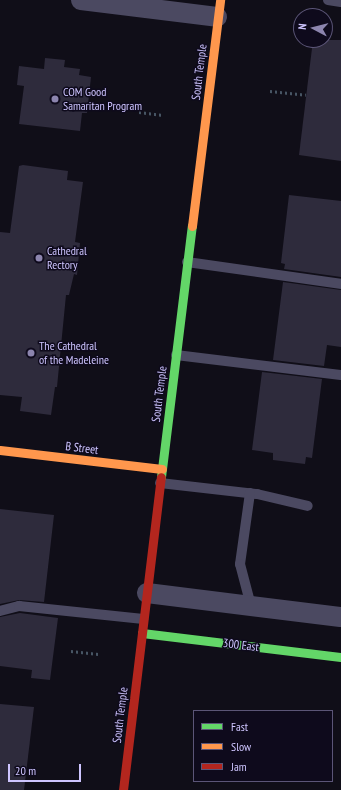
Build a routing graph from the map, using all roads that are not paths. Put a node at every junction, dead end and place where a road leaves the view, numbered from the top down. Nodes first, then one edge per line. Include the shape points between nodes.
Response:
1 (80, 0) edge
2 (328, 0) edge
3 (341, 2) edge
4 (218, 8) edge
5 (187, 262) junction
6 (341, 284) edge
7 (176, 355) junction
8 (341, 375) edge
9 (0, 450) edge
10 (162, 469) junction
11 (160, 483) junction
12 (250, 493) junction
13 (308, 506) dead end
14 (147, 593) junction
15 (251, 606) junction
16 (0, 611) edge
17 (341, 617) edge
18 (144, 619) junction
19 (142, 633) junction
20 (341, 657) edge
21 (122, 790) edge

1 - 4 street
2 - 3 lane
4 - 5 main road, South Temple
5 - 6 lane
5 - 7 main road, South Temple
7 - 8 lane
7 - 10 main road, South Temple
9 - 10 main road, B Street
10 - 11 main road, South Temple
11 - 12 lane
11 - 14 main road, South Temple
12 - 13 lane
12 - 15 lane via 240,564
14 - 15 street
14 - 18 main road, South Temple
15 - 17 street
16 - 18 lane via 19,606
18 - 19 main road, South Temple
19 - 20 main road, 300 East
19 - 21 main road, South Temple

